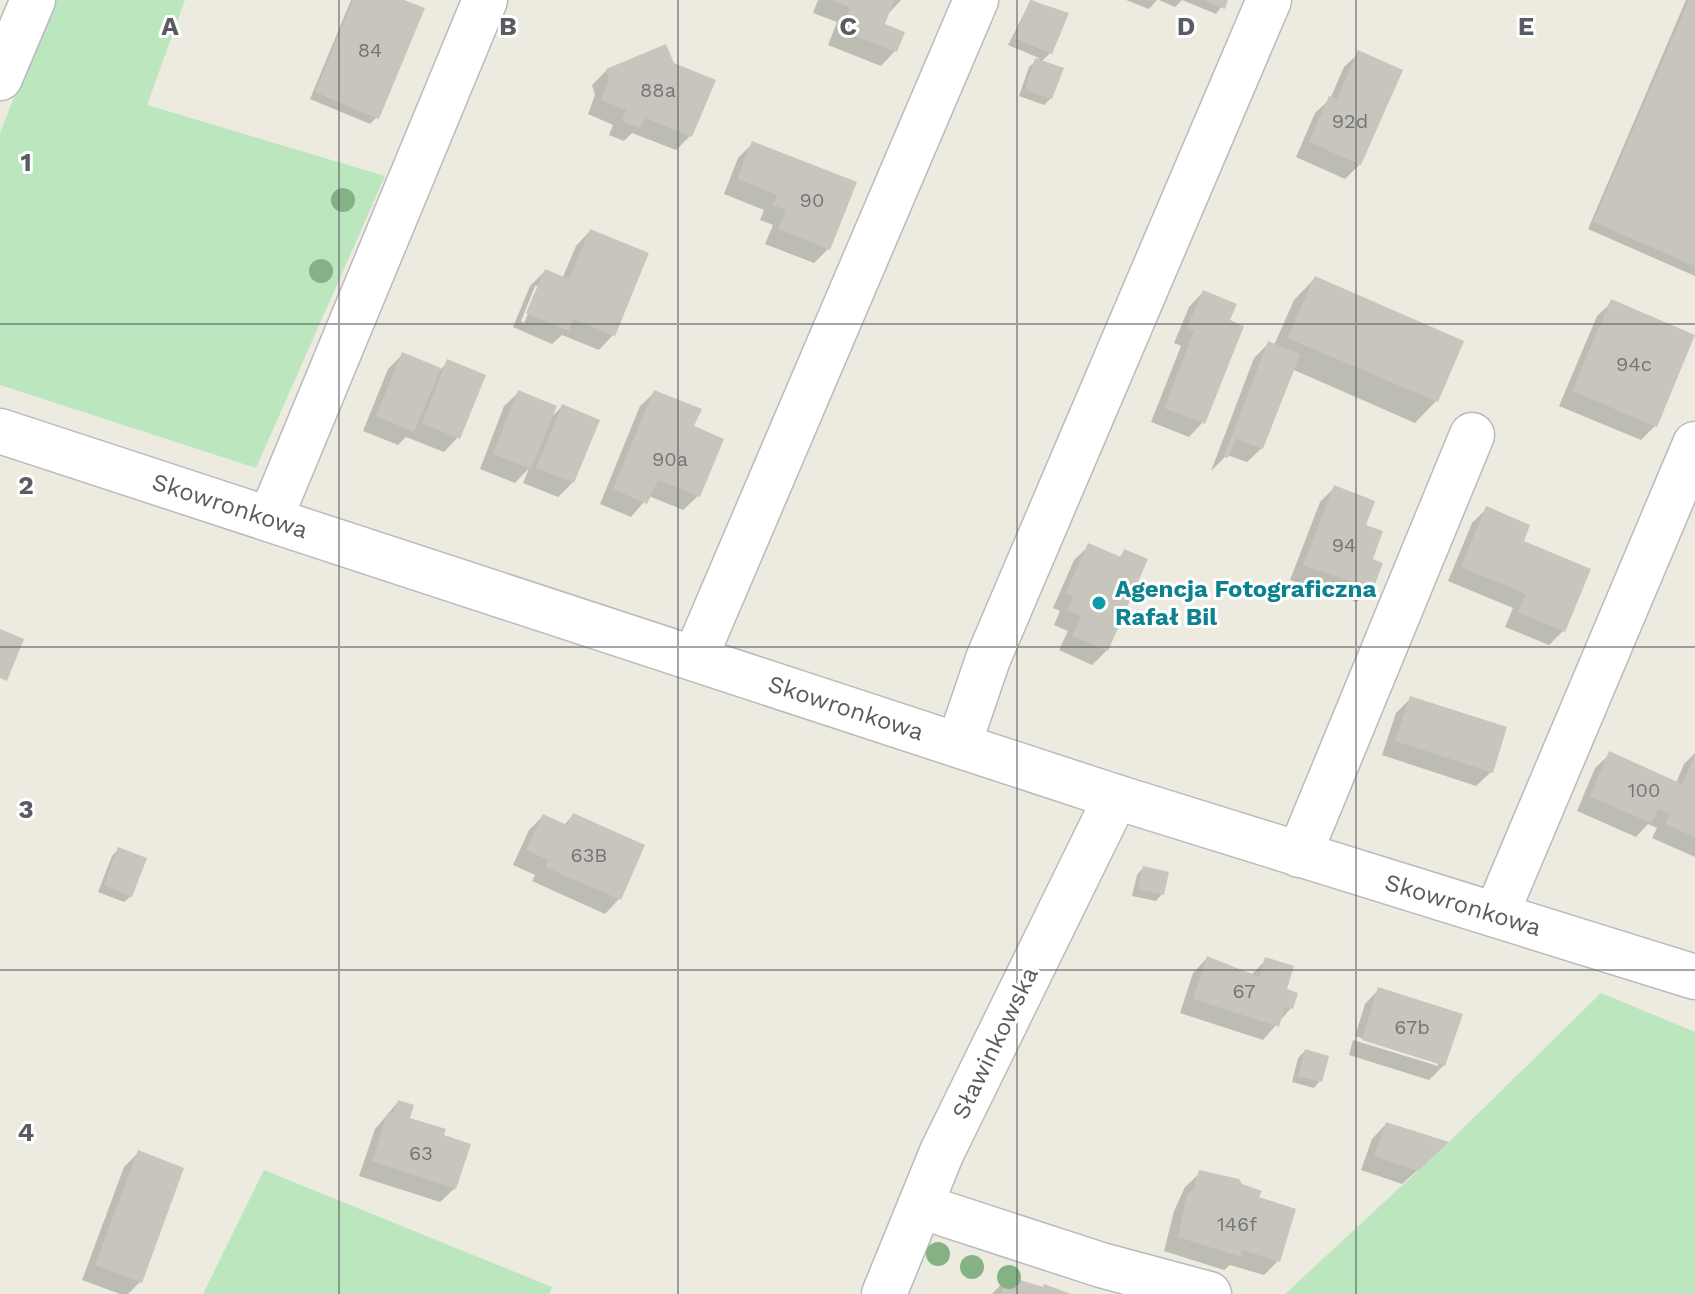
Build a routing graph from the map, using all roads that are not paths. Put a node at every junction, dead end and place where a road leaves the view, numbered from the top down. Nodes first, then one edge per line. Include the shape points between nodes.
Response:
1 (33, 0) edge
2 (485, 0) edge
3 (976, 0) edge
4 (1269, 0) edge
5 (0, 78) edge
6 (0, 431) edge
7 (1472, 435) dead end
8 (1695, 444) edge
9 (270, 519) junction
10 (695, 658) junction
11 (959, 744) junction
12 (1116, 797) junction
13 (1299, 855) junction
14 (1496, 915) junction
15 (1695, 977) edge
16 (920, 1206) junction
17 (884, 1294) edge
18 (1209, 1294) edge

1 - 5 street
2 - 9 street
3 - 10 street
4 - 11 street via 988,659
6 - 9 street, Skowronkowa
7 - 13 street
8 - 14 street
9 - 10 street, Skowronkowa
10 - 11 street, Skowronkowa
11 - 12 street, Skowronkowa
12 - 13 street, Skowronkowa
12 - 16 street, Sławinkowska
13 - 14 street, Skowronkowa
14 - 15 street, Skowronkowa
16 - 17 street, Sławinkowska
16 - 18 street

